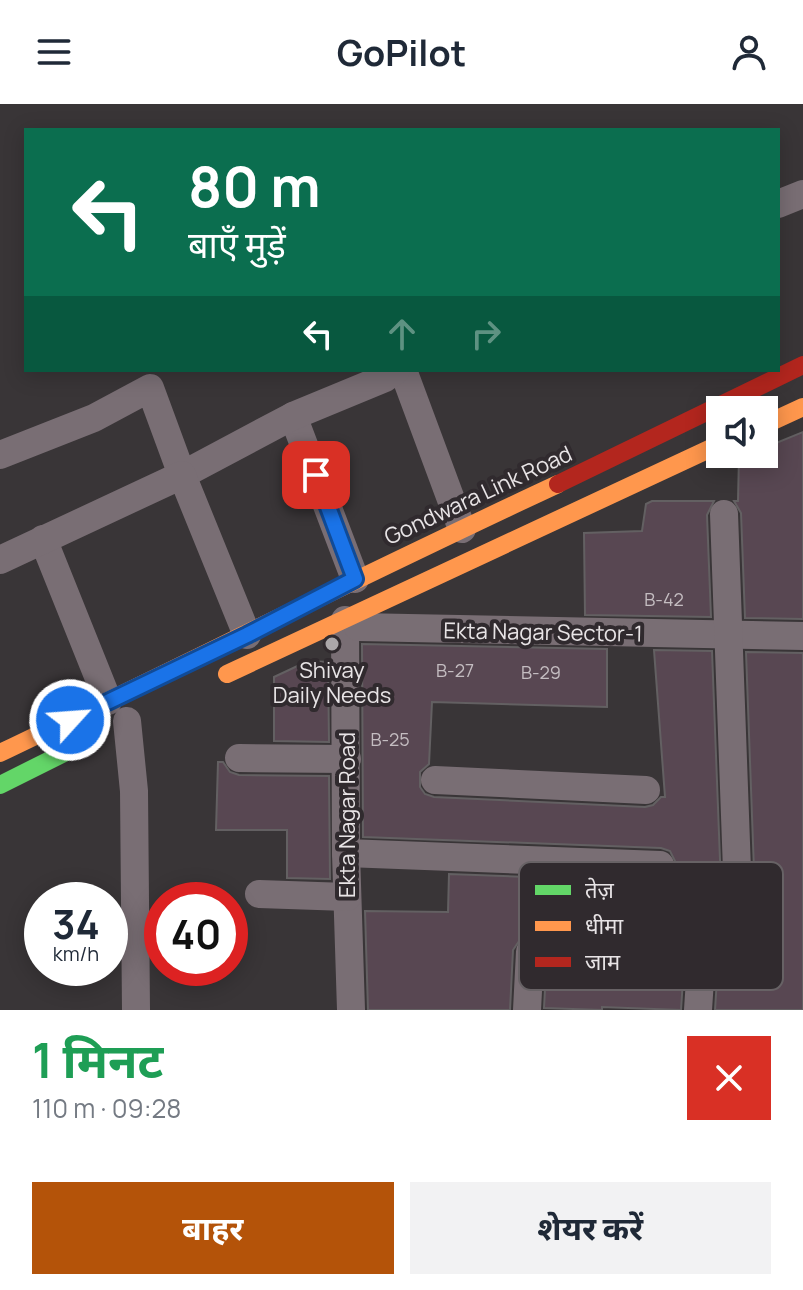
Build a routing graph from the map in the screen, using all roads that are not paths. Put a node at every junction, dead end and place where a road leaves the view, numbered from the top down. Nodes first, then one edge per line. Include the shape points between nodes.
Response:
1 (803, 194) edge
2 (780, 203) edge
3 (803, 365) edge
4 (393, 372) edge
5 (404, 372) edge
6 (803, 407) edge
7 (293, 416) junction
8 (778, 419) edge
9 (706, 451) edge
10 (0, 455) edge
11 (182, 475) junction
12 (724, 514) dead end
13 (462, 529) junction
14 (43, 539) junction
15 (0, 560) edge
16 (355, 579) junction
17 (351, 624) junction
18 (247, 635) junction
19 (729, 636) junction
20 (803, 636) edge
21 (208, 683) dead end
22 (122, 716) junction
23 (85, 742) dead end
24 (0, 753) edge
25 (239, 758) dead end
26 (347, 759) junction
27 (435, 780) dead end
28 (0, 785) edge
29 (646, 790) dead end
30 (346, 853) junction
31 (582, 862) edge
32 (737, 862) edge
33 (259, 894) dead end
34 (347, 897) junction
35 (528, 990) edge
36 (699, 990) edge
37 (136, 1010) edge
38 (351, 1010) edge
39 (527, 1010) edge
40 (698, 1010) edge

1 - 2 street
3 - 13 street, Gondwara Link Road
4 - 7 street
5 - 13 street
6 - 8 street
7 - 11 street
7 - 16 street
9 - 17 street
10 - 11 street via 94,418 150,388
11 - 14 street
11 - 18 street
12 - 19 street
13 - 16 street, Gondwara Link Road
14 - 15 street
14 - 22 street
16 - 18 street, Gondwara Link Road
17 - 19 street, Ekta Nagar Sector-1
17 - 21 street
17 - 26 street, Ekta Nagar Road
18 - 22 street, Gondwara Link Road
19 - 20 street, Ekta Nagar Sector-1
19 - 32 street
22 - 24 street, Gondwara Link Road
22 - 37 street via 134,791
23 - 28 street
25 - 26 street
26 - 30 street, Ekta Nagar Road
27 - 29 street
30 - 31 street
30 - 34 street, Ekta Nagar Road
33 - 34 street
34 - 38 street, Ekta Nagar Road
35 - 39 street
36 - 40 street

